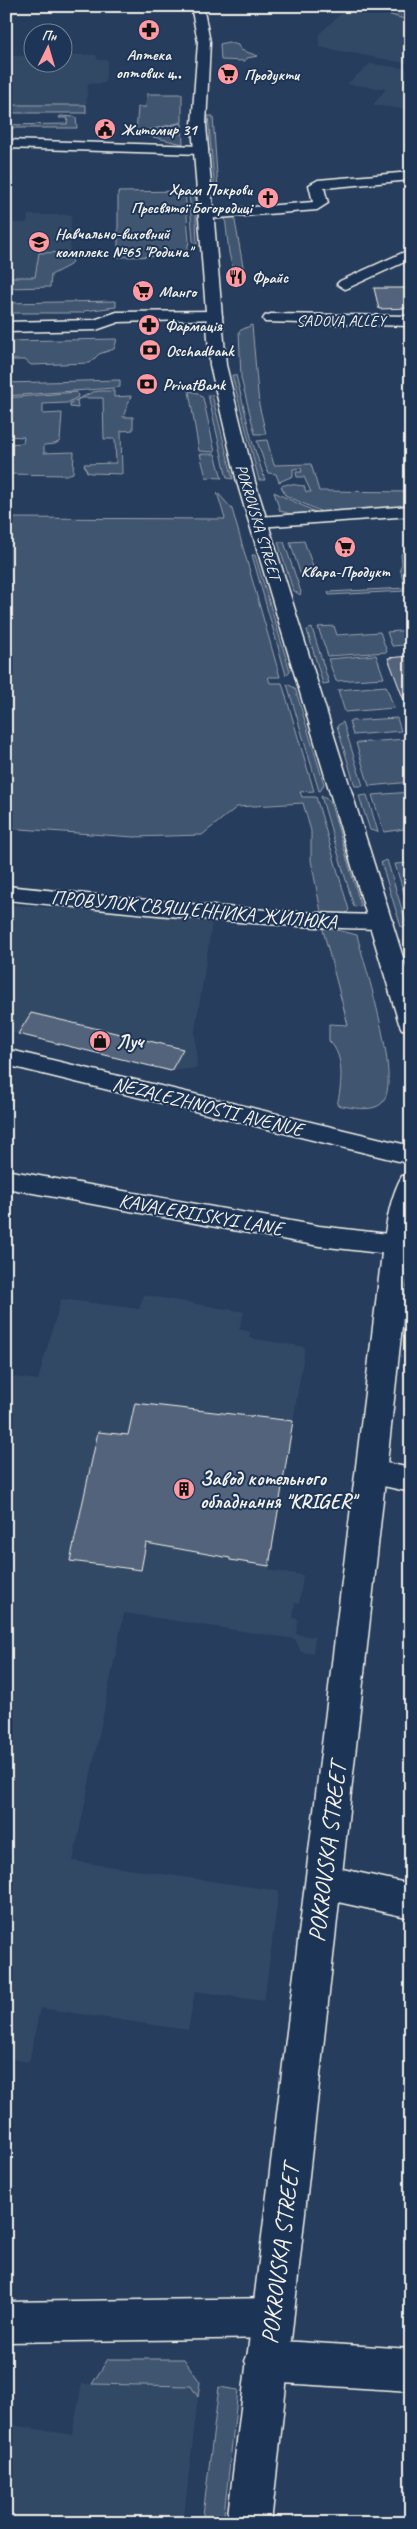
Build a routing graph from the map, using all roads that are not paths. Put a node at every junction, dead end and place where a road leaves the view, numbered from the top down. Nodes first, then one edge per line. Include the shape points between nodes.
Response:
1 (197, 6) edge
2 (358, 6) edge
3 (366, 6) edge
4 (6, 144) edge
5 (201, 150) junction
6 (411, 176) edge
7 (206, 215) junction
8 (411, 253) edge
9 (345, 284) dead end
10 (214, 316) junction
11 (272, 319) dead end
12 (411, 321) edge
13 (6, 327) edge
14 (411, 511) edge
15 (259, 522) junction
16 (6, 893) edge
17 (381, 922) junction
18 (407, 996) edge
19 (411, 1023) edge
20 (6, 1057) edge
21 (411, 1155) edge
22 (6, 1179) edge
23 (411, 1183) edge
24 (397, 1245) junction
25 (371, 1472) junction
26 (411, 1480) edge
27 (324, 1882) junction
28 (411, 1901) edge
29 (272, 2318) junction
30 (6, 2322) edge
31 (266, 2361) junction
32 (411, 2370) edge
33 (249, 2523) edge

1 - 5 main road, POKROVSKA STREET via 204,42 199,103
2 - 3 main road
4 - 5 main road
5 - 7 main road, POKROVSKA STREET
6 - 7 main road via 318,184 321,203 316,206
7 - 10 main road, POKROVSKA STREET
8 - 9 main road
10 - 13 main road via 118,317 96,325
10 - 15 main road, POKROVSKA STREET via 226,410
11 - 12 main road, SADOVA ALLEY
14 - 15 main road
15 - 17 main road, POKROVSKA STREET
16 - 17 main road, ПРОВУЛОК СВЯЩЕННИКА ЖИЛЮКА via 190,911
17 - 18 main road, POKROVSKA STREET
18 - 19 main road, POKROVSKA STREET
20 - 21 main road, NEZALEZHNOSTI AVENUE
22 - 24 main road, KAVALERIISKYI LANE via 319,1236
23 - 24 main road, POKROVSKA STREET via 401,1215
24 - 25 main road, POKROVSKA STREET
25 - 26 main road
25 - 27 main road, POKROVSKA STREET
27 - 28 main road
27 - 29 main road, POKROVSKA STREET
29 - 30 main road
29 - 31 main road, POKROVSKA STREET
31 - 32 main road
31 - 33 main road, POKROVSKA STREET

